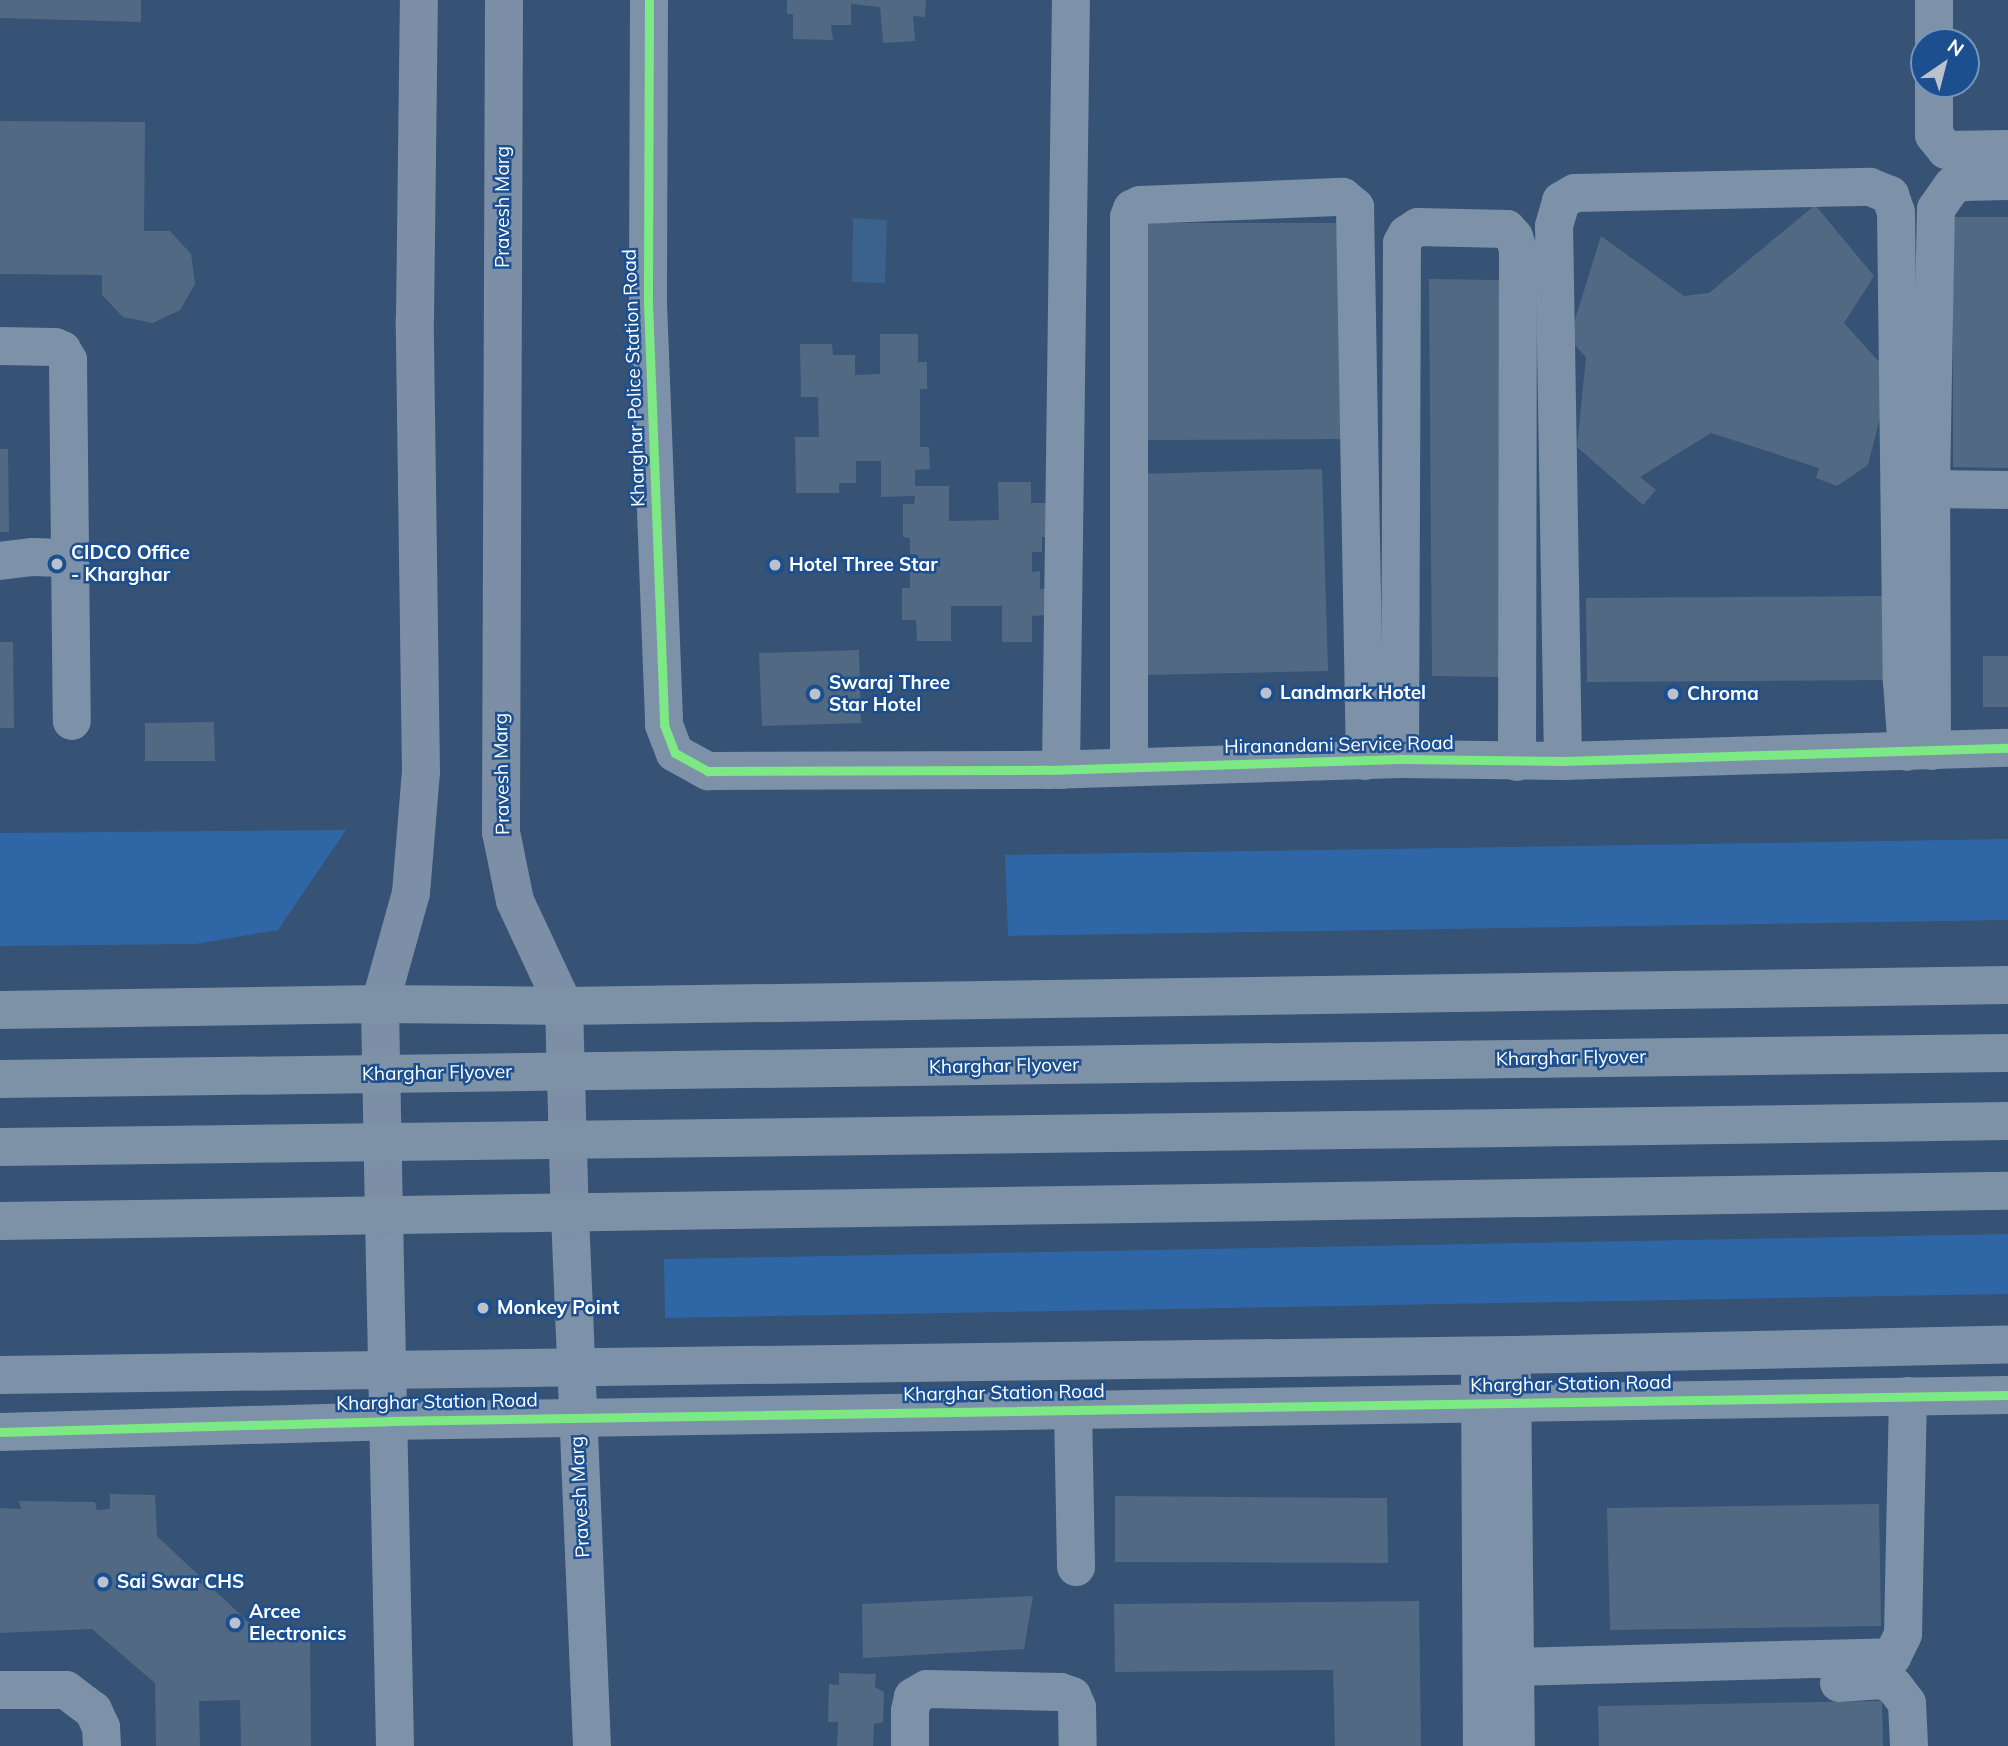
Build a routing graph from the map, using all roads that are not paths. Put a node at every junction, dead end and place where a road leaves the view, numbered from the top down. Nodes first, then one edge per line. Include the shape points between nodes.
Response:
1 (419, 0) edge
2 (504, 0) edge
3 (649, 0) edge
4 (1071, 0) edge
5 (1934, 0) edge
6 (1934, 28) edge
7 (1934, 98) edge
8 (2008, 149) edge
9 (2008, 181) edge
10 (0, 346) edge
11 (1931, 489) junction
12 (2008, 491) edge
13 (70, 558) junction
14 (0, 561) edge
15 (72, 721) dead end
16 (2008, 748) edge
17 (1920, 751) junction
18 (675, 753) joint
19 (1382, 760) junction
20 (1563, 761) junction
21 (1517, 762) junction
22 (1129, 766) junction
23 (1061, 770) junction
24 (2008, 985) edge
25 (380, 1004) junction
26 (564, 1006) junction
27 (0, 1010) edge
28 (2008, 1053) edge
29 (0, 1079) edge
30 (2008, 1121) edge
31 (0, 1147) edge
32 (2008, 1191) edge
33 (570, 1215) junction
34 (384, 1217) junction
35 (0, 1221) edge
36 (2008, 1345) edge
37 (1496, 1354) junction
38 (575, 1366) junction
39 (388, 1369) junction
40 (0, 1375) edge
41 (2008, 1395) edge
42 (1908, 1396) junction
43 (1496, 1403) junction
44 (1073, 1409) junction
45 (576, 1417) junction
46 (389, 1420) junction
47 (0, 1432) edge
48 (1076, 1567) dead end
49 (1515, 1678) junction
50 (0, 1690) edge
51 (1923, 1690) dead end
52 (102, 1746) edge
53 (395, 1746) edge
54 (592, 1746) edge
55 (910, 1746) edge
56 (1077, 1746) edge
57 (1482, 1746) edge
58 (1516, 1746) edge
59 (1909, 1746) edge
60 (1927, 1746) edge

1 - 25 main road via 415,318 421,772 411,892
2 - 26 main road, Pravesh Marg via 501,832 515,901
3 - 18 street, Kharghar Police Station Road via 648,303 664,725
4 - 23 street
5 - 6 street
7 - 8 street via 1934,135 1946,150
9 - 11 street via 1964,182 1954,186 1936,209
10 - 13 street via 55,347 66,354
11 - 12 street
11 - 17 street
13 - 14 street
13 - 15 street
16 - 17 street, Hiranandani Service Road
17 - 20 street, Hiranandani Service Road
17 - 20 street via 1902,681 1896,212 1890,195 1870,187 1588,192 1561,201 1554,226
18 - 23 street, Hiranandani Service Road via 708,771
19 - 21 street, Hiranandani Service Road
19 - 21 street via 1402,243 1418,227 1507,229 1518,250
19 - 22 street, Hiranandani Service Road
19 - 22 street via 1355,207 1343,197 1140,205 1132,209
20 - 21 street, Hiranandani Service Road
22 - 23 street, Hiranandani Service Road
24 - 26 highway
25 - 26 highway
25 - 27 highway
25 - 34 main road
26 - 33 main road, Pravesh Marg
28 - 29 highway, Kharghar Flyover, bridge
30 - 31 highway, bridge
32 - 33 highway
33 - 34 highway
33 - 38 street, Pravesh Marg
34 - 35 highway
34 - 39 street
36 - 37 street, Kharghar Station Road
37 - 38 street, Kharghar Station Road
37 - 43 street
38 - 39 street, Kharghar Station Road
38 - 45 street, Pravesh Marg
39 - 40 street, Kharghar Station Road
39 - 46 street
41 - 42 street, Kharghar Station Road
42 - 43 street, Kharghar Station Road
42 - 49 street via 1903,1634 1892,1657
43 - 44 street, Kharghar Station Road
43 - 49 street
43 - 57 street
44 - 45 street, Kharghar Station Road
44 - 48 street
45 - 46 street, Kharghar Station Road
45 - 54 street, Pravesh Marg
46 - 47 street, Kharghar Station Road
46 - 53 street
49 - 58 street
49 - 59 street via 1789,1685 1882,1681 1894,1686 1907,1703
50 - 52 street via 66,1690 93,1710 101,1727
51 - 60 street
55 - 56 street via 913,1697 927,1689 1072,1696 1077,1707

